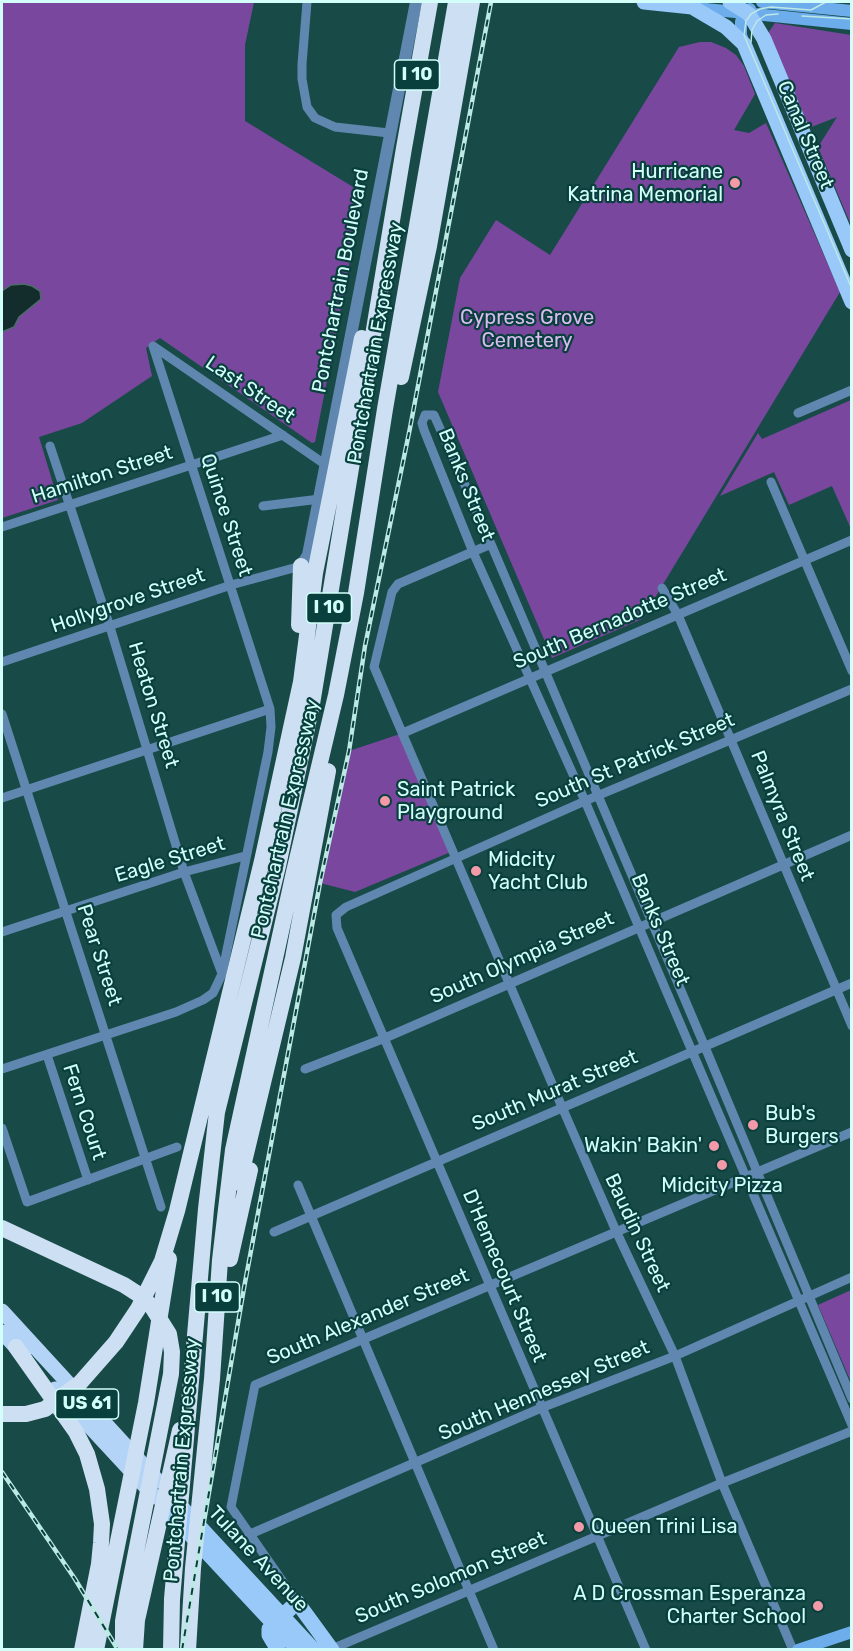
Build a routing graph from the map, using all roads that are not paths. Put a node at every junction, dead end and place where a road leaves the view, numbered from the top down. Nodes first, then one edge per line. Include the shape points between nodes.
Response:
1 (307, 2) edge
2 (416, 2) edge
3 (430, 2) edge
4 (456, 2) edge
5 (472, 2) edge
6 (644, 2) edge
7 (730, 2) edge
8 (762, 2) edge
9 (767, 2) edge
10 (824, 4) edge
11 (692, 7) junction
12 (852, 11) edge
13 (746, 13) junction
14 (776, 16) junction
15 (818, 19) junction
16 (852, 24) edge
17 (764, 39) junction
18 (744, 44) junction
19 (389, 133) junction
20 (806, 139) junction
21 (786, 146) junction
22 (852, 250) edge
23 (386, 253) junction
24 (852, 302) edge
25 (153, 346) joint
26 (852, 390) edge
27 (385, 409) junction
28 (798, 413) dead end
29 (283, 435) junction
30 (50, 446) dead end
31 (191, 465) junction
32 (326, 465) junction
33 (771, 482) dead end
34 (466, 489) junction
35 (450, 496) junction
36 (320, 499) junction
37 (69, 505) junction
38 (263, 506) dead end
39 (2, 527) edge
40 (852, 540) edge
41 (491, 544) junction
42 (473, 552) junction
43 (804, 560) junction
44 (301, 566) junction
45 (231, 585) junction
46 (662, 588) dead end
47 (678, 615) junction
48 (110, 627) junction
49 (2, 662) edge
50 (545, 670) junction
51 (852, 671) edge
52 (530, 677) junction
53 (852, 689) edge
54 (336, 695) junction
55 (270, 709) junction
56 (2, 714) edge
57 (403, 733) junction
58 (731, 739) junction
59 (148, 751) junction
60 (282, 772) junction
61 (26, 789) junction
62 (598, 796) junction
63 (2, 798) edge
64 (585, 801) junction
65 (852, 835) edge
66 (245, 856) junction
67 (456, 858) junction
68 (782, 865) junction
69 (184, 872) junction
70 (66, 911) junction
71 (336, 915) joint
72 (651, 921) junction
73 (638, 927) junction
74 (2, 932) edge
75 (222, 974) junction
76 (852, 983) edge
77 (509, 984) junction
78 (836, 990) junction
79 (852, 1026) edge
80 (106, 1035) junction
81 (385, 1038) junction
82 (705, 1047) junction
83 (693, 1052) junction
84 (47, 1055) junction
85 (270, 1057) junction
86 (2, 1069) edge
87 (305, 1069) dead end
88 (562, 1107) junction
89 (2, 1128) edge
90 (852, 1132) edge
91 (177, 1147) dead end
92 (145, 1158) junction
93 (436, 1162) junction
94 (755, 1172) junction
95 (745, 1176) junction
96 (88, 1180) junction
97 (298, 1185) dead end
98 (169, 1209) junction
99 (310, 1215) junction
100 (2, 1228) edge
101 (616, 1231) junction
102 (274, 1232) dead end
103 (852, 1277) edge
104 (489, 1284) junction
105 (803, 1298) junction
106 (2, 1311) edge
107 (2, 1332) edge
108 (363, 1339) junction
109 (16, 1347) junction
110 (675, 1356) junction
111 (263, 1382) joint
112 (852, 1400) edge
113 (541, 1408) junction
114 (2, 1414) edge
115 (852, 1425) edge
116 (852, 1431) edge
117 (416, 1464) junction
118 (722, 1483) junction
119 (170, 1504) junction
120 (248, 1535) junction
121 (207, 1536) junction
122 (596, 1536) junction
123 (469, 1590) junction
124 (128, 1598) junction
125 (297, 1602) junction
126 (104, 1605) junction
127 (852, 1632) edge
128 (332, 1649) edge
129 (82, 1650) edge
130 (96, 1650) edge
131 (108, 1650) edge
132 (123, 1650) edge
133 (128, 1650) edge
134 (135, 1650) edge
135 (171, 1650) edge
136 (188, 1650) edge
137 (278, 1650) edge
138 (298, 1650) edge
139 (314, 1650) edge
140 (494, 1650) edge
141 (646, 1650) edge
142 (793, 1650) edge
143 (798, 1650) edge

1 - 19 street via 302,72 307,107 315,118 335,127
2 - 19 street, Pontchartrain Boulevard
3 - 23 highway, Pontchartrain Expressway / I 10
4 - 27 highway, Pontchartrain Expressway / I 10
5 - 27 highway via 429,246 398,394
6 - 11 main road
7 - 13 main road, Canal Street
8 - 9 main road
9 - 10 main road
9 - 13 main road
10 - 12 main road
10 - 15 main road
11 - 13 main road
11 - 18 main road, Canal Street via 726,27
13 - 14 main road
13 - 17 main road, Canal Street
13 - 18 main road via 741,22
14 - 15 main road
14 - 17 main road via 763,27
15 - 16 main road
17 - 20 main road, Canal Street
18 - 21 main road, Canal Street
19 - 32 street, Pontchartrain Boulevard
20 - 21 main road
20 - 22 main road, Canal Street
21 - 24 main road, Canal Street
23 - 60 highway via 377,263 334,471 315,573 301,682
23 - 135 highway, Pontchartrain Expressway / I 10 via 312,704 286,830 217,1112 172,1599
25 - 29 street, Last Street
25 - 31 street, Quince Street
26 - 28 street
27 - 54 highway, Pontchartrain Expressway / I 10
29 - 31 street, Hamilton Street
29 - 32 street, Last Street
30 - 37 street, Heaton Street
31 - 37 street, Hamilton Street
31 - 45 street, Quince Street
32 - 36 street, Pontchartrain Boulevard
33 - 43 street
34 - 35 street
34 - 35 street, Banks Street via 434,415 425,415 422,423
34 - 41 street, Banks Street
35 - 42 street, Banks Street
36 - 38 street
36 - 44 street, Pontchartrain Boulevard via 308,555
37 - 39 street, Hamilton Street
37 - 48 street, Heaton Street
40 - 43 street, South Bernadotte Street
41 - 42 street
41 - 50 street, Banks Street
42 - 52 street, Banks Street
42 - 57 street, Baudin Street via 398,584 392,592 374,667
43 - 47 street, South Bernadotte Street
43 - 51 street
44 - 45 street, Hollygrove Street
44 - 60 highway via 299,628 280,763
45 - 48 street, Hollygrove Street
45 - 55 street, Quince Street
46 - 47 street, Palmyra Street
47 - 50 street, South Bernadotte Street
47 - 58 street, Palmyra Street
48 - 49 street, Hollygrove Street
48 - 59 street, Heaton Street
50 - 52 street, South Bernadotte Street
50 - 62 street, Banks Street
52 - 57 street, South Bernadotte Street
52 - 64 street, Banks Street
53 - 58 street, South St Patrick Street
54 - 85 highway via 340,704 320,816
54 - 136 highway, Pontchartrain Expressway / I 10 via 233,1150 220,1260
55 - 59 street
55 - 66 street, Quince Street via 268,752
56 - 61 street, Pear Street
57 - 67 street, Baudin Street
58 - 62 street, South St Patrick Street
58 - 68 street, Palmyra Street
59 - 61 street
59 - 69 street, Heaton Street
60 - 98 highway
61 - 63 street
61 - 70 street, Pear Street
62 - 64 street, South St Patrick Street
62 - 72 street, Banks Street
64 - 67 street, South St Patrick Street
64 - 73 street, Banks Street
65 - 68 street, South Olympia Street
66 - 69 street, Eagle Street
66 - 75 street, Quince Street
67 - 71 street, South St Patrick Street
67 - 77 street, Baudin Street
68 - 72 street, South Olympia Street
68 - 78 street, Palmyra Street
69 - 70 street, Eagle Street
69 - 75 street, Heaton Street
70 - 74 street, Eagle Street
70 - 80 street, Pear Street
71 - 81 street, D'Hemecourt Street via 337,928
72 - 73 street, South Olympia Street
72 - 82 street, Banks Street
73 - 77 street, South Olympia Street
73 - 83 street, Banks Street
75 - 80 street, Quince Street via 216,989 203,1000
76 - 78 street, South Murat Street
77 - 81 street, South Olympia Street
77 - 88 street, Baudin Street
78 - 79 street, Palmyra Street
78 - 82 street, South Murat Street
80 - 84 street
80 - 92 street, Pear Street
81 - 87 street, South Olympia Street
81 - 93 street, D'Hemecourt Street
82 - 83 street, South Murat Street
82 - 94 street, Banks Street
83 - 88 street, South Murat Street
83 - 95 street, Banks Street
84 - 86 street
84 - 96 street, Fern Court
85 - 121 highway via 192,1450 189,1503
85 - 134 highway via 201,1357 173,1453 137,1620
88 - 93 street, South Murat Street
88 - 101 street, Baudin Street
89 - 96 street via 27,1202
90 - 94 street, South Alexander Street
91 - 92 street
92 - 96 street
92 - 98 street, Pear Street
93 - 99 street, South Murat Street
93 - 104 street, D'Hemecourt Street
94 - 95 street, South Alexander Street
94 - 105 street, Banks Street
95 - 101 street, South Alexander Street
95 - 105 street, Banks Street
97 - 99 street
98 - 114 highway via 162,1261 138,1309 111,1348 80,1383 45,1409
98 - 126 highway via 146,1403
99 - 102 street, South Murat Street
99 - 108 street
100 - 124 highway via 133,1291 153,1307 169,1334 171,1374
101 - 104 street, South Alexander Street
101 - 110 street, Baudin Street
103 - 105 street, South Hennessey Street
104 - 108 street, South Alexander Street
104 - 113 street, D'Hemecourt Street
105 - 110 street, South Hennessey Street
105 - 112 street, Banks Street
105 - 115 street, Banks Street
106 - 119 highway, US 61
107 - 109 highway, US 61
108 - 111 street, South Alexander Street
108 - 117 street
109 - 119 highway, US 61
109 - 129 highway via 76,1432 97,1489 101,1543
110 - 113 street, South Hennessey Street
110 - 118 street, Baudin Street
111 - 120 street, Tulane Avenue via 253,1390 230,1502
113 - 117 street, South Hennessey Street
113 - 122 street, D'Hemecourt Street
116 - 118 street, South Solomon Street
117 - 120 street, South Hennessey Street
117 - 123 street
118 - 122 street, South Solomon Street
118 - 142 street, Baudin Street
119 - 121 main road, Tulane Avenue / US 61
119 - 138 main road, Tulane Avenue / US 61
120 - 125 street, Tulane Avenue
121 - 139 main road, Tulane Avenue / US 61
122 - 123 street, South Solomon Street
122 - 141 street, D'Hemecourt Street
123 - 128 street, South Solomon Street
123 - 140 street
124 - 132 highway
124 - 133 highway
125 - 128 main road
125 - 137 main road via 269,1629
126 - 130 highway
126 - 131 highway
127 - 143 main road

